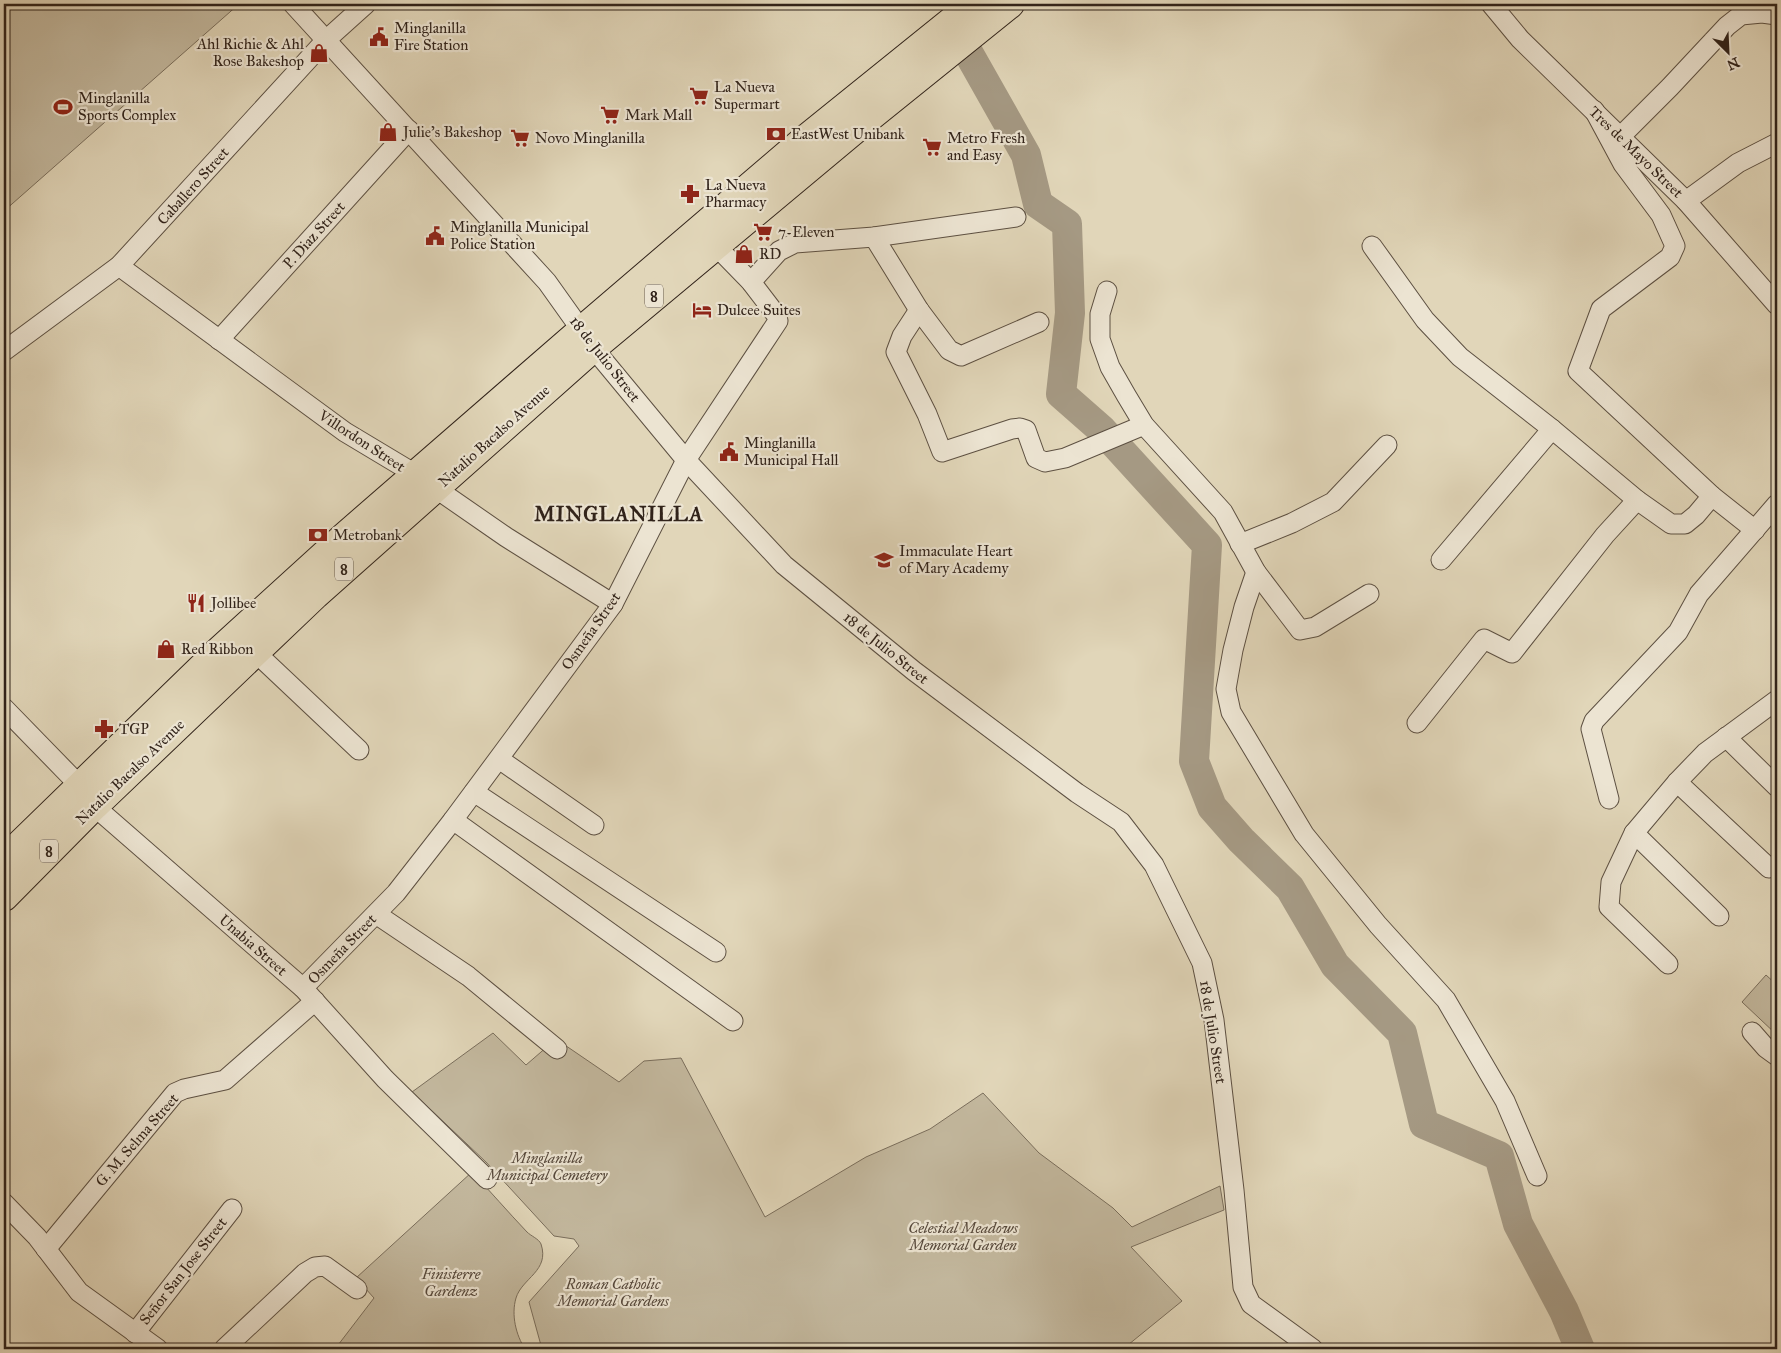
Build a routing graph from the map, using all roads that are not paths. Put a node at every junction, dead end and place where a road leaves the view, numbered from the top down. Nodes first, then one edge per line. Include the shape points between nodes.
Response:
1 (293, 4) edge
2 (366, 4) edge
3 (973, 4) edge
4 (1010, 4) edge
5 (1491, 4) edge
6 (1777, 14) edge
7 (326, 40) junction
8 (1594, 110) junction
9 (409, 130) junction
10 (1621, 136) junction
11 (1777, 143) edge
12 (1686, 201) junction
13 (1016, 217) dead end
14 (874, 237) junction
15 (716, 246) junction
16 (1372, 246) dead end
17 (119, 266) junction
18 (750, 282) junction
19 (1107, 291) dead end
20 (1777, 305) edge
21 (918, 310) junction
22 (1039, 322) dead end
23 (588, 339) junction
24 (219, 340) junction
25 (4, 351) edge
26 (1144, 425) junction
27 (1552, 429) junction
28 (1387, 445) dead end
29 (686, 460) junction
30 (425, 482) junction
31 (1712, 496) junction
32 (1637, 500) junction
33 (1777, 504) edge
34 (1755, 530) junction
35 (1240, 544) junction
36 (1441, 560) dead end
37 (1256, 572) junction
38 (1369, 594) dead end
39 (613, 604) junction
40 (254, 652) junction
41 (1777, 700) edge
42 (4, 708) edge
43 (1417, 723) dead end
44 (1726, 737) junction
45 (359, 750) dead end
46 (499, 759) junction
47 (1677, 782) junction
48 (1777, 786) edge
49 (474, 792) junction
50 (87, 796) junction
51 (1609, 799) dead end
52 (453, 820) junction
53 (594, 825) dead end
54 (1634, 833) junction
55 (4, 860) edge
56 (1769, 868) dead end
57 (4, 897) edge
58 (376, 914) junction
59 (1719, 916) dead end
60 (716, 952) dead end
61 (1668, 964) dead end
62 (309, 995) junction
63 (733, 1021) dead end
64 (1752, 1032) dead end
65 (557, 1048) dead end
66 (1777, 1056) edge
67 (1537, 1176) dead end
68 (487, 1179) dead end
69 (4, 1203) edge
70 (232, 1209) dead end
71 (46, 1248) junction
72 (357, 1289) dead end
73 (135, 1333) junction
74 (158, 1349) edge
75 (224, 1349) edge
76 (1314, 1349) edge

1 - 7 street, 18 de Julio Street
2 - 7 street, Caballero Street
3 - 23 highway, Natalio Bacalso Avenue / 8 via 802,142
4 - 15 highway, Natalio Bacalso Avenue / 8
5 - 8 street, Tres de Mayo Street via 1520,39
6 - 10 street via 1741,15
7 - 9 street, 18 de Julio Street
7 - 17 street, Caballero Street
8 - 10 street, Tres de Mayo Street
8 - 31 street via 1623,164 1661,215 1675,246 1670,257 1601,309 1578,371
9 - 23 street, 18 de Julio Street via 547,282
9 - 24 street, P. Diaz Street
10 - 12 street, Tres de Mayo Street
11 - 12 street via 1738,163
12 - 20 street, Tres de Mayo Street
13 - 14 street
14 - 18 street via 795,243 779,251
14 - 21 street
15 - 18 street, Osmeña Street
15 - 23 highway, Natalio Bacalso Avenue / 8
16 - 27 street via 1425,320 1460,357
17 - 24 street, Villordon Street
17 - 25 street, Caballero Street
18 - 29 street, Osmeña Street via 778,321
19 - 26 street via 1100,314 1100,339 1110,367
21 - 22 street via 949,350 961,356
21 - 26 street via 896,352 927,414 940,451 1020,428 1026,430 1036,458 1046,462 1064,458
23 - 29 street, 18 de Julio Street
23 - 30 highway, Natalio Bacalso Avenue / 8
24 - 30 street, Villordon Street via 346,432
26 - 35 street via 1223,512
27 - 32 street
27 - 36 street
28 - 35 street via 1333,502
29 - 39 street, Osmeña Street
29 - 76 street, 18 de Julio Street via 784,565 914,671 1077,793 1121,822 1154,865 1202,963 1214,1020 1243,1287 1250,1304
30 - 39 street, Villordon Street
30 - 40 highway, Natalio Bacalso Avenue / 8 via 315,595
30 - 50 highway, Natalio Bacalso Avenue / 8 via 293,582 220,650
31 - 32 street via 1685,524 1671,524
31 - 34 street
32 - 43 street via 1605,535 1512,653 1484,639
33 - 34 street
34 - 51 street via 1699,594 1678,632 1594,721 1591,729
35 - 37 street
37 - 38 street via 1300,630 1315,627
37 - 67 street via 1244,607 1226,688 1231,712 1304,834 1378,925 1446,1000 1505,1100
39 - 46 street, Osmeña Street
40 - 45 street
40 - 50 highway, Natalio Bacalso Avenue / 8
41 - 44 street
42 - 50 street, Unabia Street
44 - 47 street
44 - 48 street
46 - 49 street, Osmeña Street
46 - 53 street
47 - 54 street
47 - 56 street
49 - 52 street, Osmeña Street
49 - 60 street
50 - 55 highway, Natalio Bacalso Avenue / 8
50 - 57 highway, Natalio Bacalso Avenue / 8
50 - 62 street, Unabia Street
52 - 58 street, Osmeña Street
52 - 63 street
54 - 59 street
54 - 61 street via 1611,882 1609,907
58 - 62 street, Osmeña Street
58 - 65 street via 468,976
62 - 68 street, Unabia Street via 385,1079
62 - 71 street, G. M. Selma Street via 225,1080 175,1093
64 - 66 street
69 - 71 street
70 - 73 street, Señor San Jose Street
71 - 73 street via 79,1292
72 - 75 street via 325,1266 315,1267
73 - 74 street

